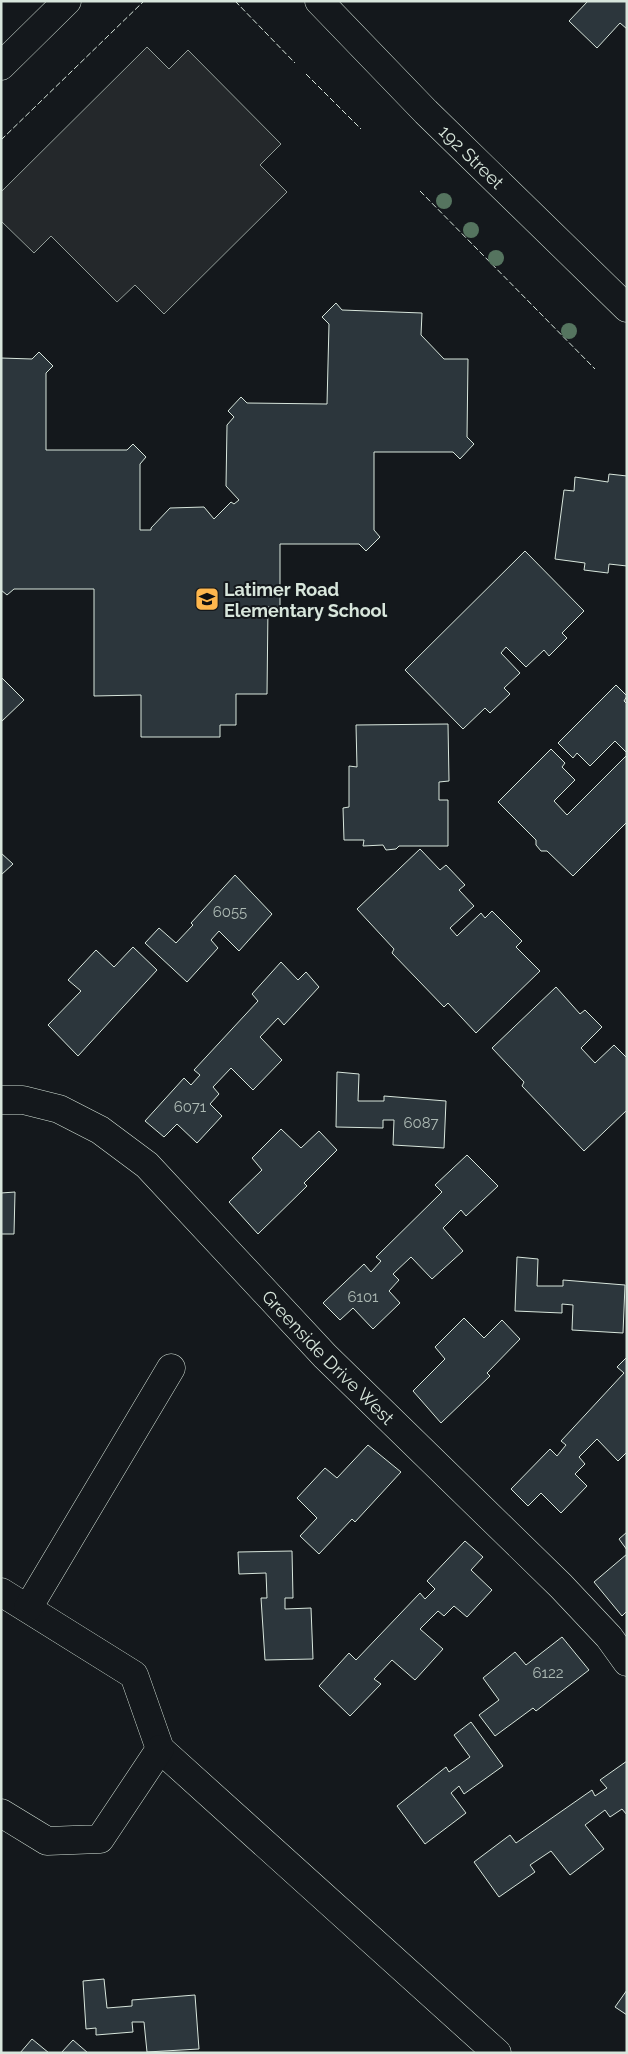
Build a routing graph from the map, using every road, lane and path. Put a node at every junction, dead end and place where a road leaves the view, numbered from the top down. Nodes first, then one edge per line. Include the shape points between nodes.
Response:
1 (66, 1) edge
2 (319, 1) edge
3 (1, 66) edge
4 (627, 308) edge
5 (1, 1100) edge
6 (171, 1368) dead end
7 (1, 1592) edge
8 (28, 1608) junction
9 (627, 1662) edge
10 (160, 1749) junction
11 (1, 1814) edge
12 (497, 2053) edge

1 - 3 street
2 - 4 street, 192 Street via 426,112
5 - 9 street, Greenside Drive West via 23,1100 59,1109 100,1130 147,1166 326,1356 561,1586
6 - 8 street
7 - 8 street
8 - 10 street via 134,1675
10 - 11 street via 100,1839 47,1841
10 - 12 street

